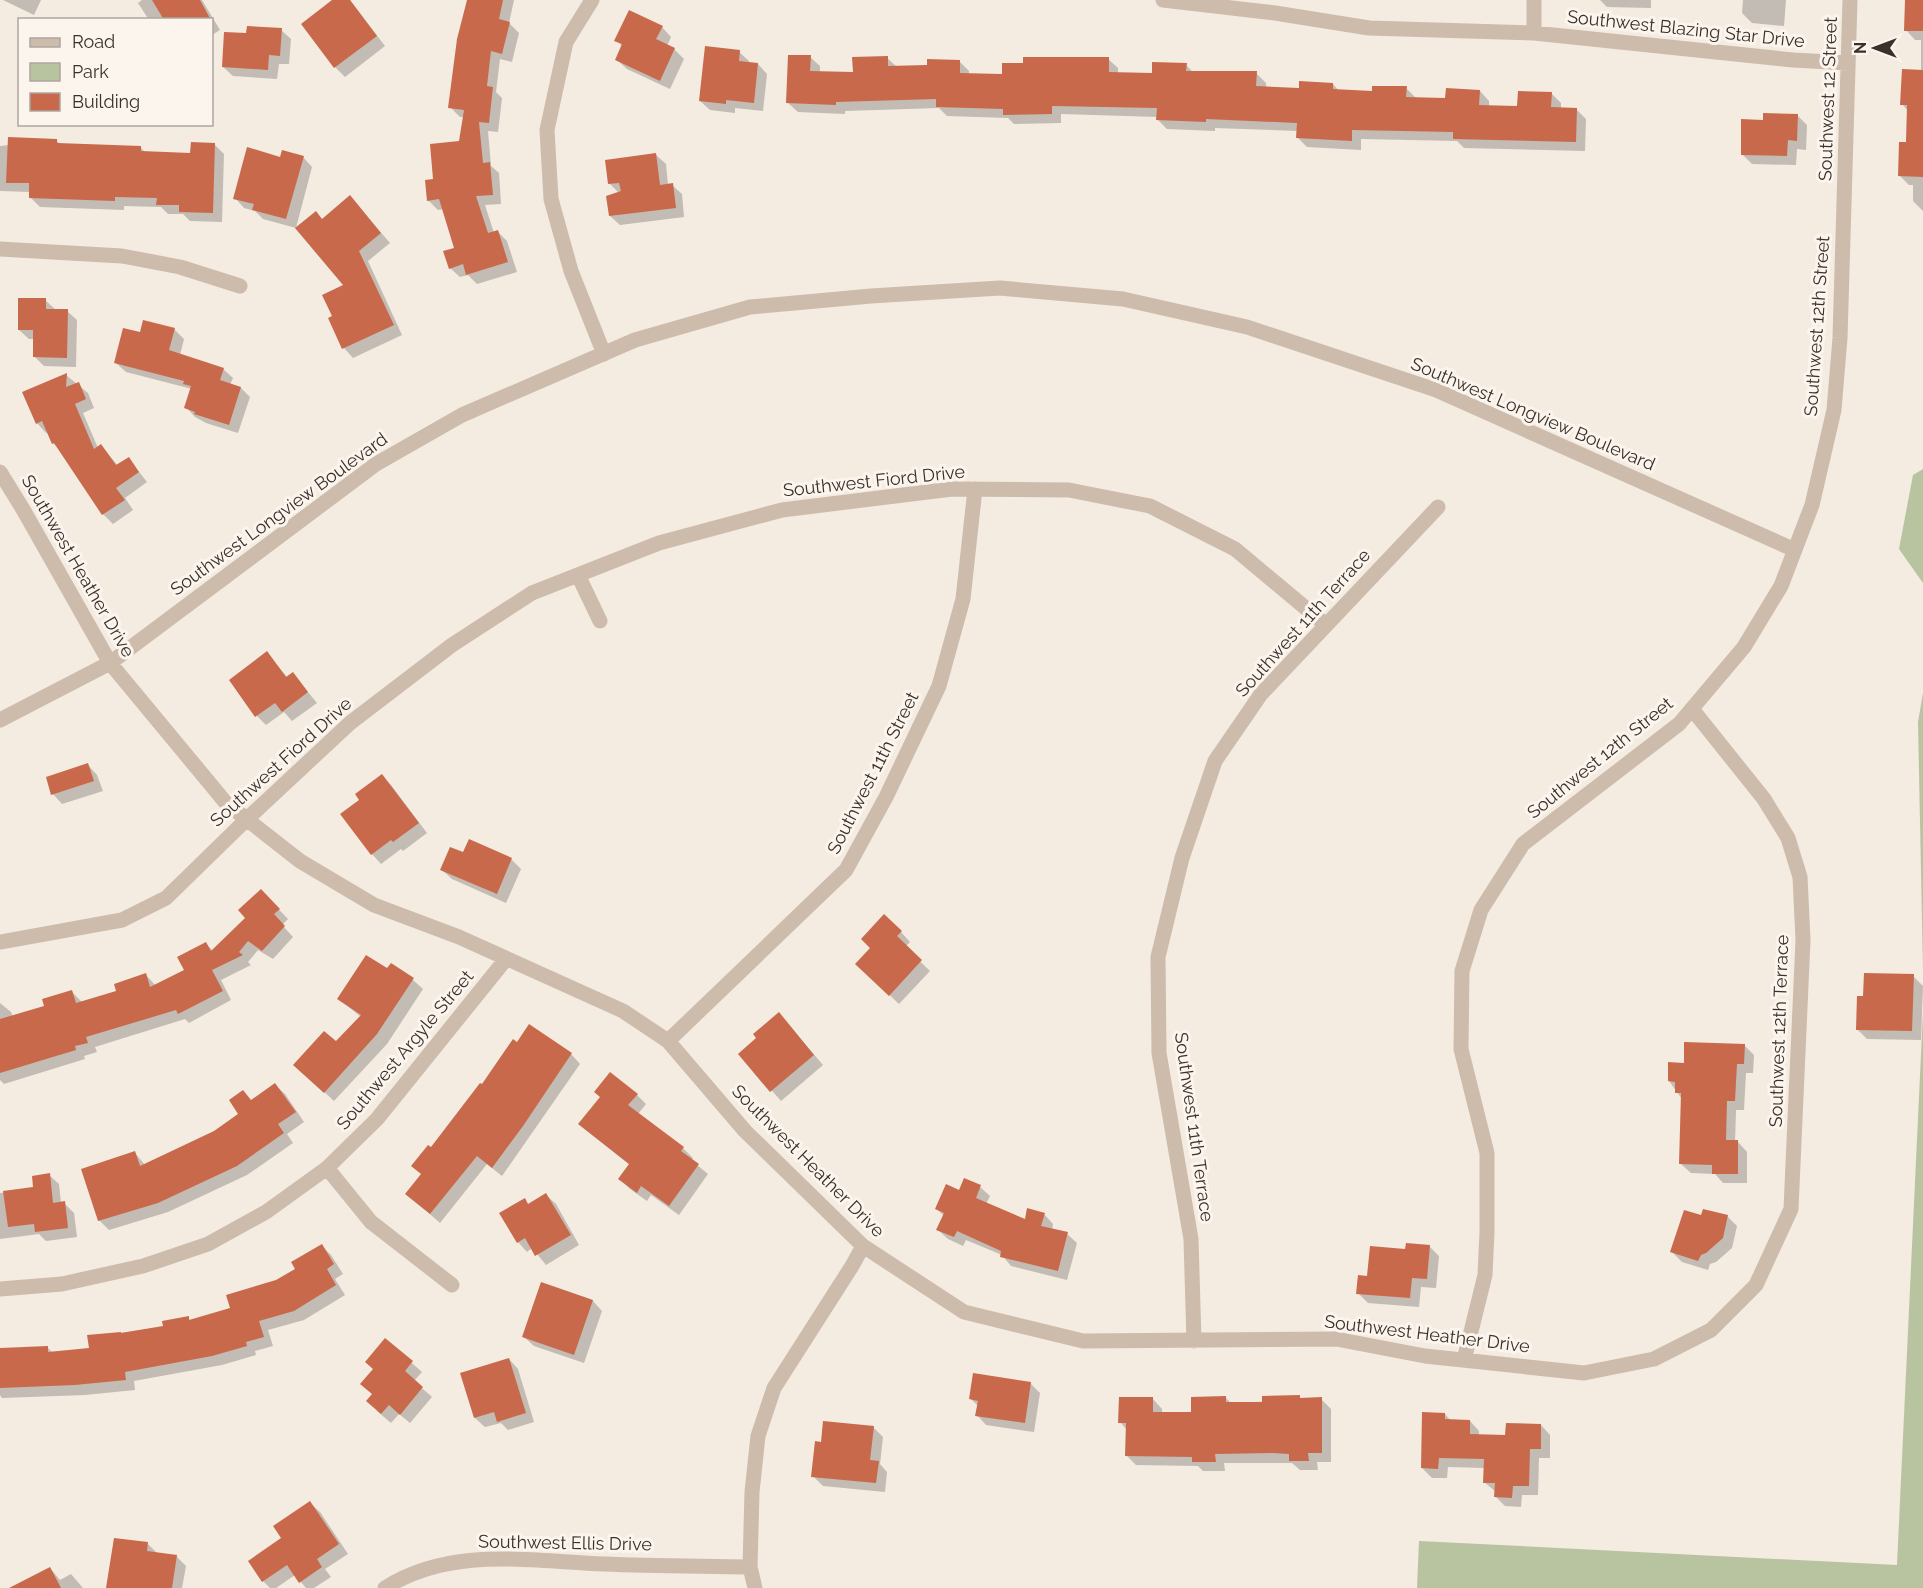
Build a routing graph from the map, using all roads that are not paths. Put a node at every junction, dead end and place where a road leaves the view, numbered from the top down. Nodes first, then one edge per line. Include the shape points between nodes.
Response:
1 (592, 0) edge
2 (1163, 0) edge
3 (1534, 0) edge
4 (1850, 0) edge
5 (1200, 2) edge
6 (1534, 33) junction
7 (1848, 63) junction
8 (1844, 199) joint
9 (0, 249) edge
10 (240, 286) dead end
11 (604, 354) junction
12 (0, 472) edge
13 (975, 489) junction
14 (1438, 507) dead end
15 (1795, 550) junction
16 (578, 575) junction
17 (600, 621) dead end
18 (1326, 625) junction
19 (110, 663) junction
20 (1692, 708) junction
21 (0, 720) edge
22 (247, 819) junction
23 (0, 942) edge
24 (506, 959) junction
25 (668, 1041) junction
26 (327, 1168) junction
27 (863, 1246) junction
28 (452, 1286) dead end
29 (0, 1289) edge
30 (1194, 1341) junction
31 (1682, 1344) joint
32 (1464, 1360) junction
33 (750, 1567) junction
34 (385, 1588) edge
35 (755, 1588) edge

1 - 11 street via 566,42 548,130 551,199 571,271
2 - 5 street, Southwest Blazing Star Drive
3 - 6 street
4 - 7 street, Southwest 12 Street
5 - 6 street, Southwest Blazing Star Drive via 1369,28
6 - 7 street, Southwest Blazing Star Drive
7 - 8 street, Southwest 12 Street
8 - 15 street, Southwest 12th Street via 1834,410 1812,505
9 - 10 street via 122,256 180,267
11 - 15 street, Southwest Longview Boulevard via 635,340 750,307 1000,288 1123,299 1248,327 1436,390
11 - 19 street, Southwest Longview Boulevard via 462,415 376,464
12 - 19 street, Southwest Heather Drive
13 - 16 street, Southwest Fiord Drive via 782,510 659,543
13 - 18 street, Southwest Fiord Drive via 1068,490 1150,506 1235,549
13 - 25 street, Southwest 11th Street via 963,599 939,686 846,870
14 - 18 street, Southwest 11th Terrace
15 - 20 street, Southwest 12th Street via 1780,588 1744,647
16 - 17 street
16 - 22 street, Southwest Fiord Drive via 532,593 452,645 350,723
18 - 30 street, Southwest 11th Terrace via 1261,694 1215,761 1182,858 1158,957 1160,1053 1191,1239
19 - 21 street, Southwest Longview Boulevard
19 - 22 street, Southwest Heather Drive via 222,800
20 - 31 street, Southwest 12th Terrace via 1764,800 1788,838 1800,878 1803,940 1791,1209 1756,1285 1711,1330
20 - 32 street, Southwest 12th Street via 1679,724 1523,844 1481,910 1462,971 1461,1049 1487,1153 1487,1232 1485,1275
22 - 23 street, Southwest Fiord Drive via 166,898 145,910 123,920
22 - 24 street, Southwest Heather Drive via 300,861 374,905
24 - 25 street, Southwest Heather Drive via 623,1011
24 - 26 street, Southwest Argyle Street via 377,1119
25 - 27 street, Southwest Heather Drive via 745,1131
26 - 28 street via 371,1222
26 - 29 street, Southwest Argyle Street via 266,1212 208,1244 143,1266 74,1281
27 - 30 street, Southwest Heather Drive via 964,1312 1083,1341
27 - 33 street via 774,1388 758,1436
30 - 32 street, Southwest Heather Drive via 1335,1339
31 - 32 street, Southwest Heather Drive via 1654,1359 1584,1373
33 - 34 street, Southwest Ellis Drive via 490,1558 445,1563 403,1576
33 - 35 street

